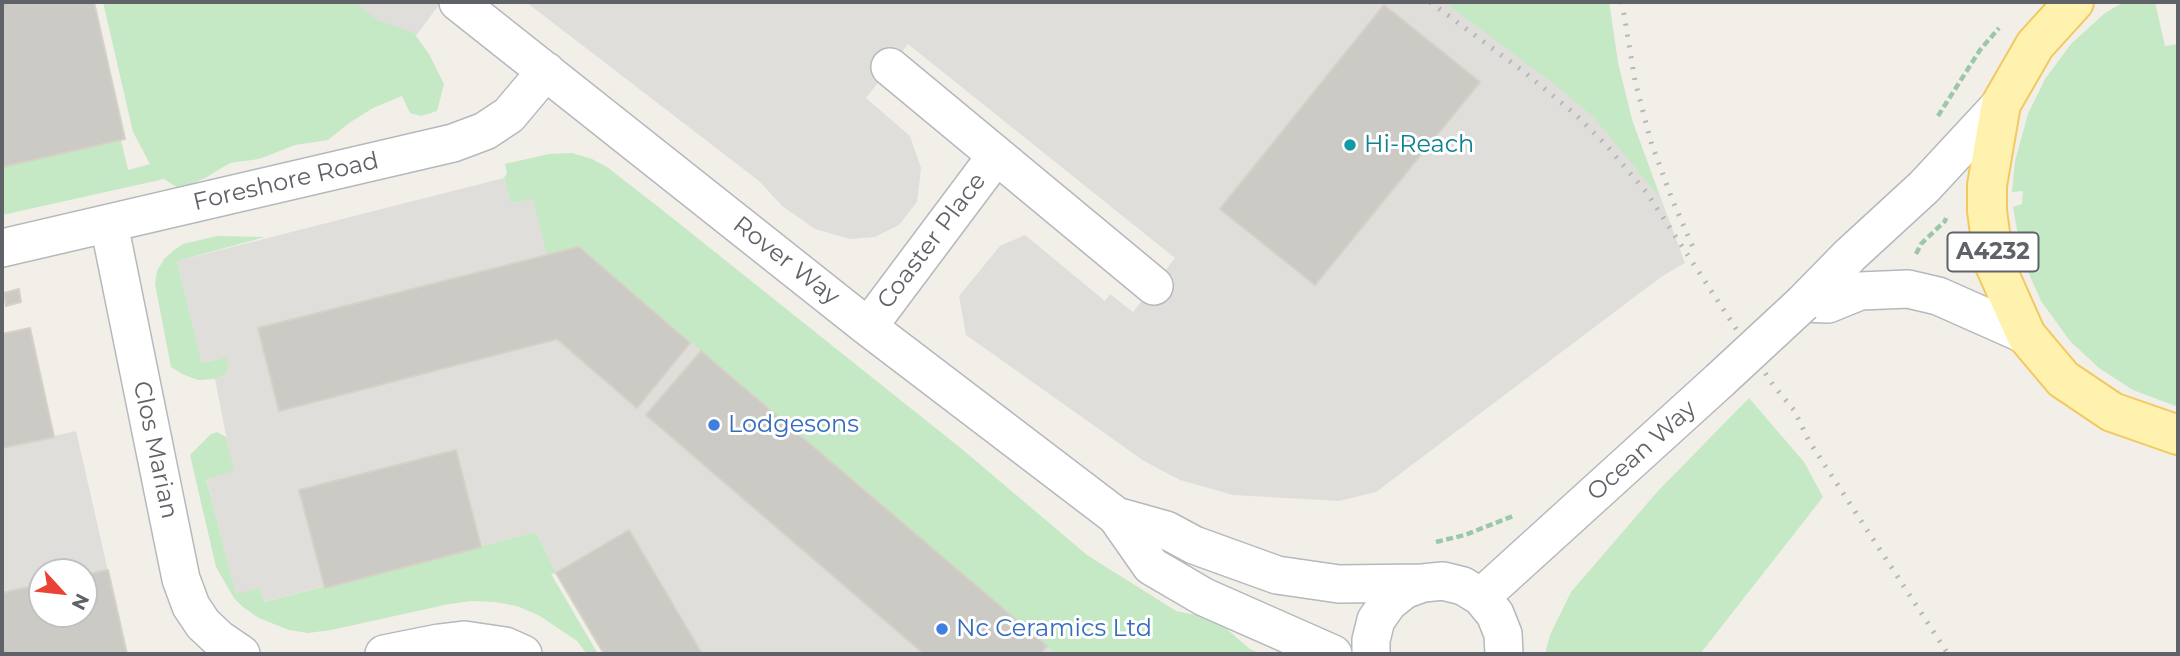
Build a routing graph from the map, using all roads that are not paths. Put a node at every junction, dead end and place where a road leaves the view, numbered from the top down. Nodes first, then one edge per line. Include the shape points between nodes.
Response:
1 (458, 2) edge
2 (2074, 2) edge
3 (890, 67) dead end
4 (546, 71) junction
5 (2001, 104) junction
6 (996, 156) junction
7 (109, 224) junction
8 (2, 248) edge
9 (1154, 286) dead end
10 (1803, 303) junction
11 (869, 327) junction
12 (2026, 335) junction
13 (2178, 435) edge
14 (1116, 516) junction
15 (1423, 583) junction
16 (1480, 597) junction
17 (241, 654) edge
18 (384, 654) edge
19 (523, 654) edge
20 (1333, 654) edge
21 (1371, 654) edge
22 (1504, 654) edge

1 - 4 street, Rover Way
2 - 5 main road, A4232 via 2035,45
3 - 6 street, Coaster Place
4 - 7 street, Foreshore Road via 509,114 485,131 453,143
4 - 11 street, Rover Way
5 - 10 street, Ocean Way via 1924,187
5 - 12 main road, A4232 via 1987,211 1994,263
6 - 9 street, Coaster Place
6 - 11 street, Coaster Place
7 - 8 street, Foreshore Road
7 - 17 street, Clos Marian via 181,579 203,624
10 - 12 street via 1828,304 1860,290 1908,289 1938,296
10 - 16 street, Ocean Way, bridge
11 - 14 street, Rover Way
12 - 13 main road, A4232 via 2063,379 2112,412
14 - 15 street, Rover Way via 1166,530 1278,575 1339,584
14 - 20 street, Rover Way via 1151,566 1204,597
15 - 16 street, Rover Way via 1443,581
15 - 21 street via 1388,603 1376,620
16 - 22 street via 1503,634
18 - 19 street via 464,640 505,646

